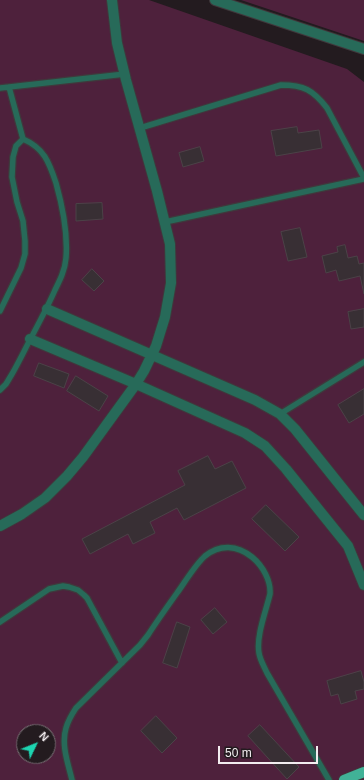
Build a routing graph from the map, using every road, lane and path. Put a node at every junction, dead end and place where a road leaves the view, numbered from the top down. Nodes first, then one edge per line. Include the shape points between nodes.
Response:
1 (112, 0) edge
2 (215, 0) edge
3 (364, 49) edge
4 (125, 74) junction
5 (9, 87) junction
6 (0, 88) edge
7 (140, 128) junction
8 (23, 139) junction
9 (364, 179) edge
10 (165, 222) junction
11 (47, 309) junction
12 (0, 311) edge
13 (30, 339) junction
14 (152, 355) junction
15 (364, 362) edge
16 (136, 384) junction
17 (0, 390) edge
18 (280, 414) junction
19 (364, 515) edge
20 (0, 526) edge
21 (364, 585) edge
22 (0, 622) edge
23 (122, 663) junction
24 (364, 772) edge
25 (72, 780) edge
26 (329, 780) edge
27 (344, 780) edge

1 - 4 street via 117,43
2 - 3 street
4 - 5 lane
4 - 7 street
5 - 6 lane
5 - 8 lane
7 - 9 lane via 281,84 292,85 313,92 327,108
7 - 10 street
8 - 11 lane via 38,148 50,165 60,196 65,224 66,260 62,276
8 - 12 lane via 16,146 12,157 12,177 23,221 25,254 16,280
9 - 10 lane
10 - 14 street via 170,244 171,283 165,317
11 - 13 lane
11 - 14 street
13 - 16 street
13 - 17 lane via 12,374
14 - 16 street
14 - 18 street via 255,400
15 - 18 lane
16 - 20 street via 67,476 45,498
16 - 21 street via 245,433 265,446 348,546
18 - 19 street via 300,434
22 - 23 lane via 49,589 63,586 74,588 87,598
23 - 25 lane via 76,708 66,727 64,739
23 - 26 lane via 148,635 205,556 225,547 242,550 263,570 270,588 259,635 262,663
24 - 27 main road

